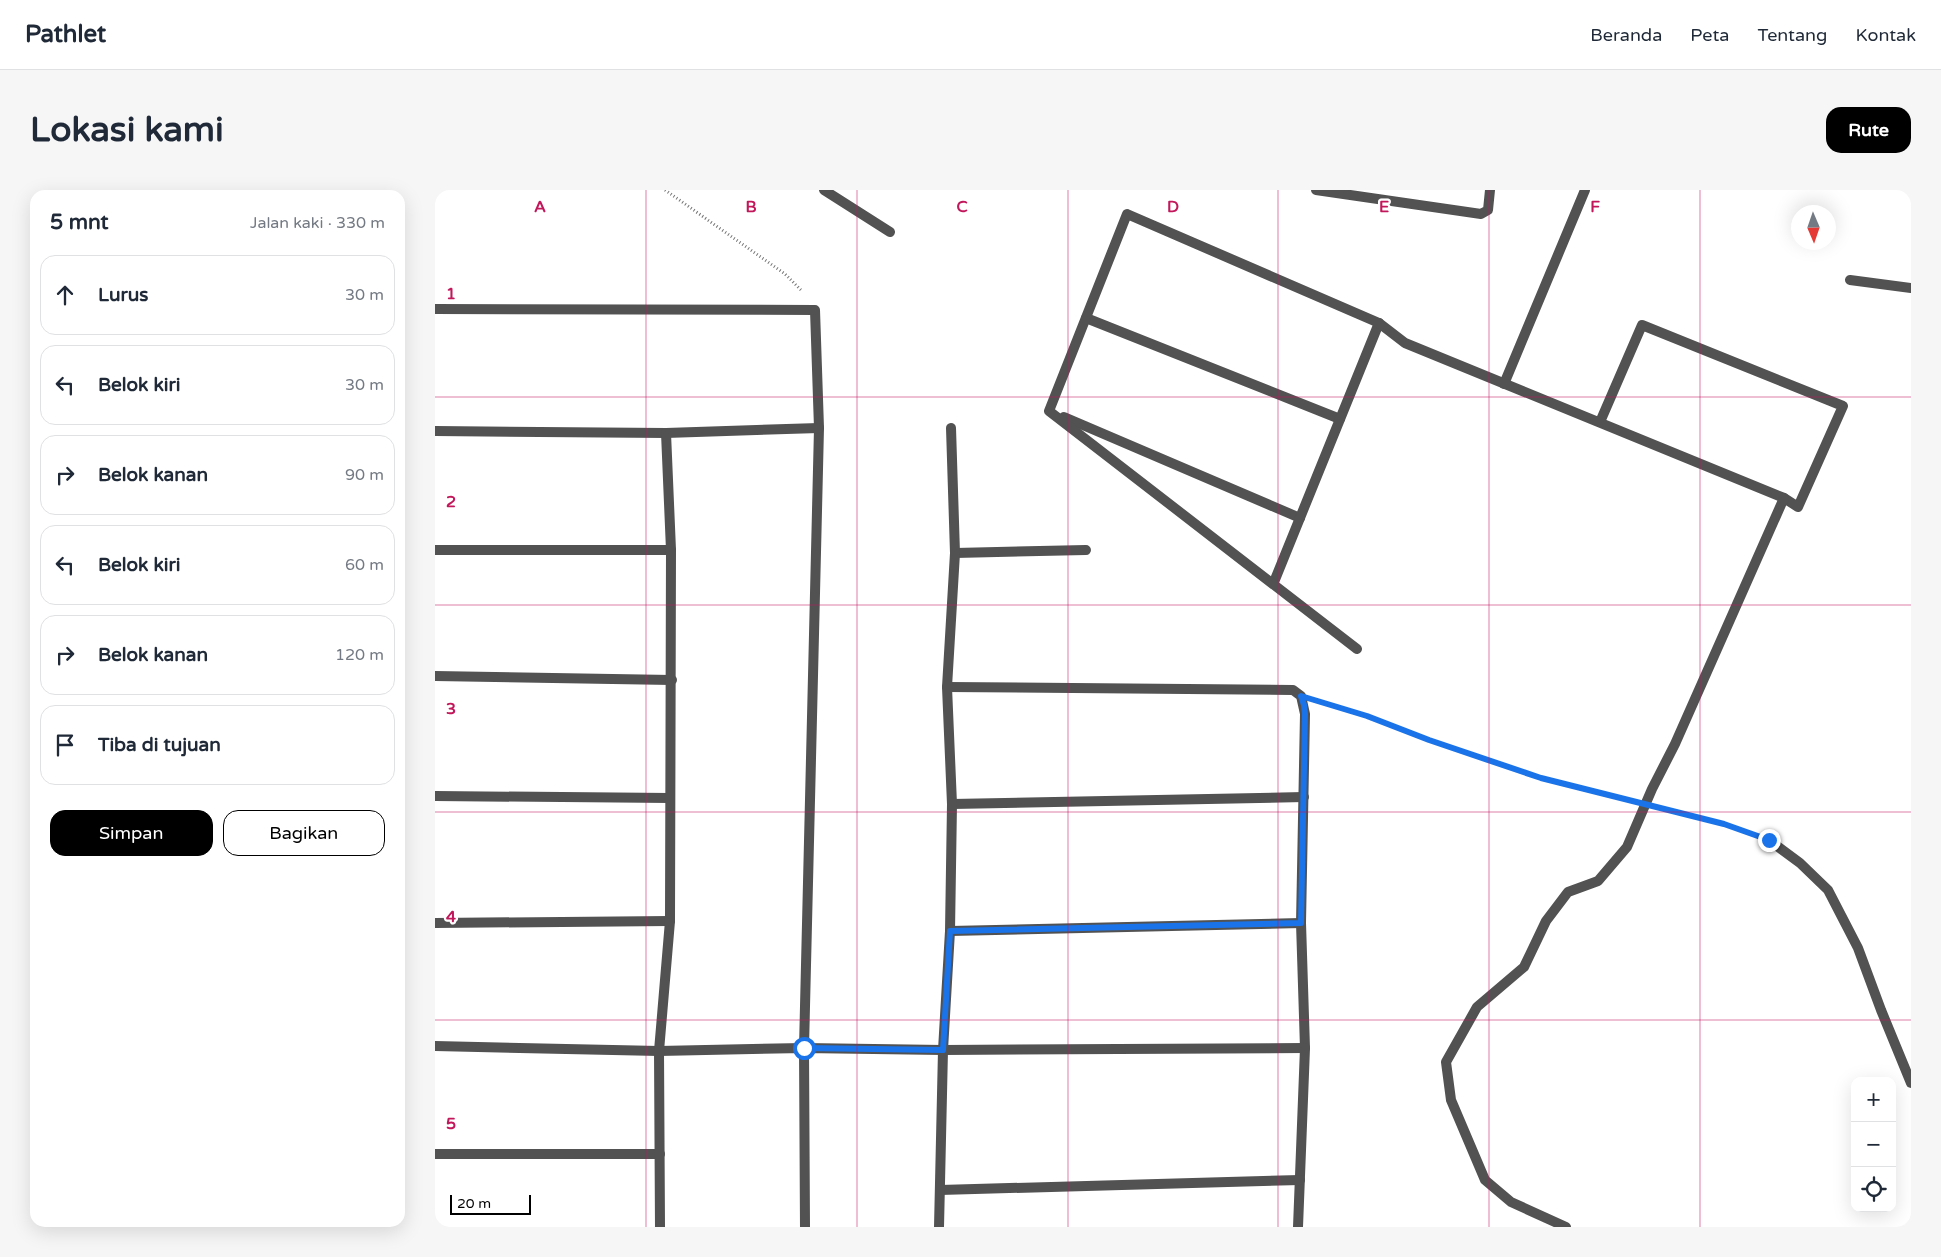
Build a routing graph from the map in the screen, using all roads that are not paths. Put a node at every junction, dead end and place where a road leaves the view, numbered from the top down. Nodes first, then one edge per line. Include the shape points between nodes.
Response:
1 (824, 190) edge
2 (1317, 190) edge
3 (1490, 190) edge
4 (1585, 190) edge
5 (890, 232) dead end
6 (1850, 280) dead end
7 (1911, 288) edge
8 (435, 309) edge
9 (1086, 318) junction
10 (1379, 323) junction
11 (1505, 384) junction
12 (1049, 410) junction
13 (1340, 419) junction
14 (1600, 422) junction
15 (819, 428) junction
16 (951, 428) dead end
17 (435, 431) edge
18 (666, 433) junction
19 (1784, 498) junction
20 (1300, 518) junction
21 (435, 550) edge
22 (671, 550) junction
23 (1086, 550) dead end
24 (955, 553) junction
25 (1274, 582) junction
26 (1357, 649) dead end
27 (435, 676) edge
28 (672, 680) junction
29 (947, 687) junction
30 (435, 796) edge
31 (1304, 797) junction
32 (670, 798) junction
33 (952, 804) junction
34 (1769, 840) road end
35 (670, 921) junction
36 (435, 923) edge
37 (1301, 923) junction
38 (950, 931) junction
39 (435, 1046) edge
40 (804, 1048) junction
41 (1305, 1048) junction
42 (943, 1050) junction
43 (659, 1051) junction
44 (1911, 1083) edge
45 (435, 1154) edge
46 (660, 1154) junction
47 (1300, 1180) junction
48 (940, 1190) junction
49 (660, 1227) edge
50 (805, 1227) edge
51 (939, 1227) edge
52 (1298, 1227) edge
53 (1566, 1227) edge

1 - 5 street
2 - 3 street via 1472,214 1487,210
4 - 11 street
6 - 7 street
8 - 15 street via 815,310
9 - 10 street via 1127,214
9 - 12 street
9 - 13 street
10 - 11 street via 1405,343
10 - 13 street
11 - 14 street
12 - 20 street
12 - 25 street
13 - 20 street
14 - 19 street
14 - 19 street via 1642,325 1843,406 1798,507
15 - 18 street
15 - 40 street
16 - 24 street
17 - 18 street
18 - 22 street
19 - 53 street via 1627,847 1598,881 1568,892 1546,921 1524,967 1477,1007 1446,1062 1451,1100 1485,1180 1511,1202
20 - 25 street
21 - 22 street
22 - 28 street
23 - 24 street
24 - 29 street
25 - 26 street
27 - 28 street
28 - 32 street
29 - 31 street via 1293,690 1301,696 1304,705
29 - 33 street
30 - 32 street
31 - 33 street
31 - 37 street
32 - 35 street
33 - 38 street
34 - 44 street via 1801,863 1828,890 1858,948
35 - 36 street
35 - 43 street
37 - 38 street
37 - 41 street
38 - 42 street
39 - 43 street
40 - 42 street
40 - 43 street
40 - 50 street
41 - 42 street
41 - 47 street
42 - 48 street
43 - 46 street
45 - 46 street
46 - 49 street
47 - 48 street
47 - 52 street
48 - 51 street

